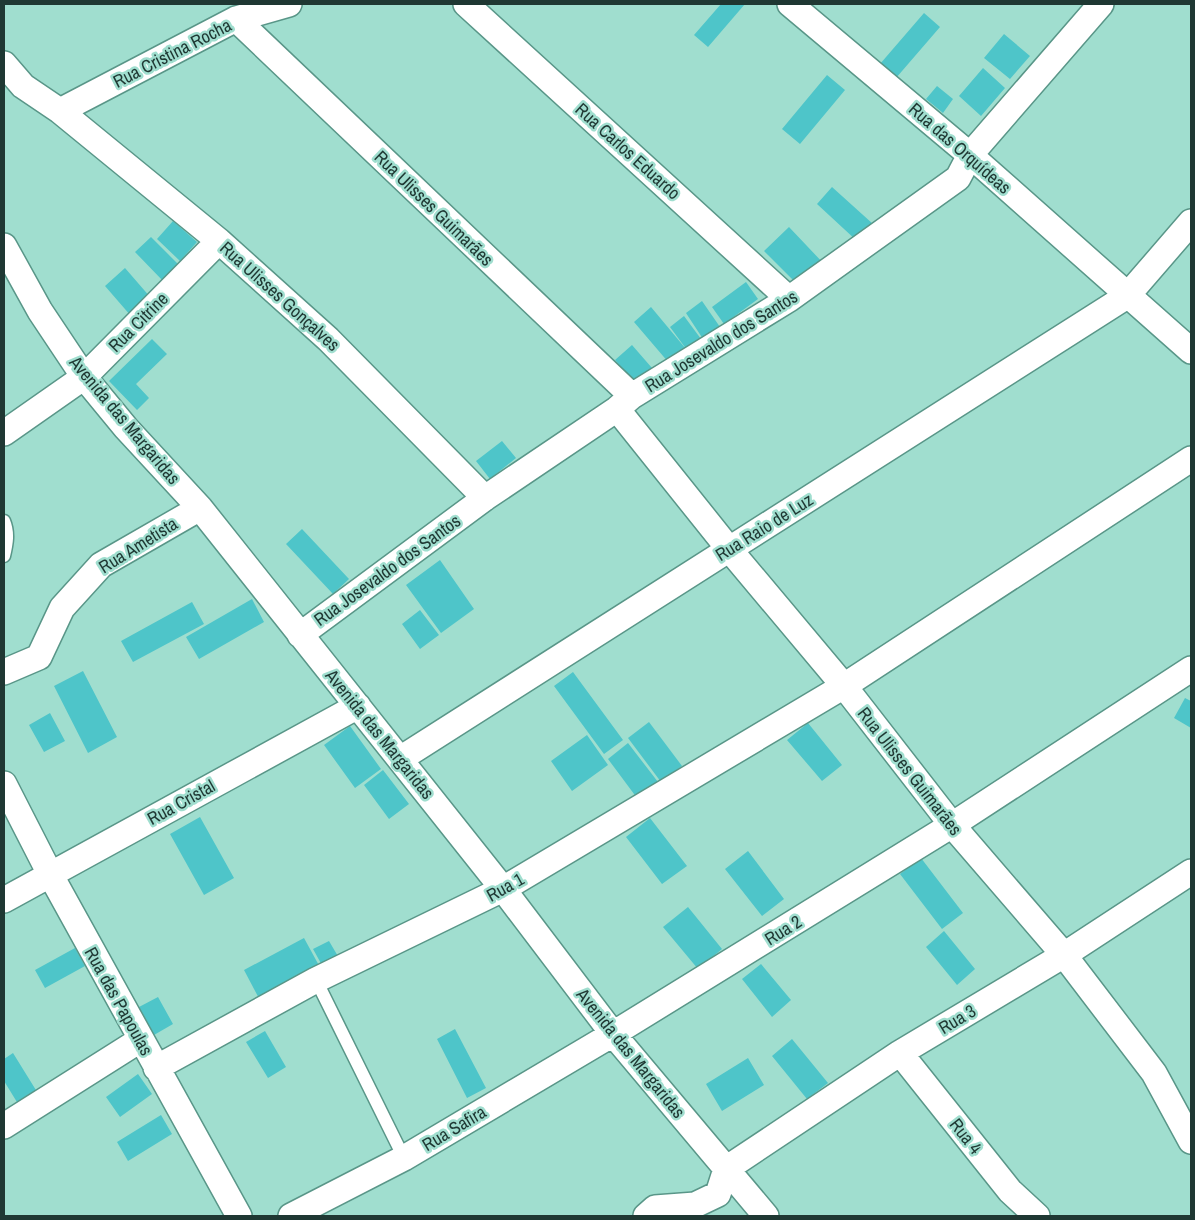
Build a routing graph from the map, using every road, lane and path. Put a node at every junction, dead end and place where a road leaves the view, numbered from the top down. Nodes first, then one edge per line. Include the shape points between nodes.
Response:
1 (289, 4) edge
2 (466, 4) edge
3 (1101, 4) edge
4 (795, 5) edge
5 (236, 20) junction
6 (4, 64) edge
7 (60, 111) junction
8 (970, 156) junction
9 (1191, 222) edge
10 (219, 241) junction
11 (4, 246) edge
12 (1127, 296) junction
13 (789, 299) junction
14 (1191, 351) edge
15 (84, 377) junction
16 (624, 403) junction
17 (4, 433) edge
18 (1191, 459) edge
19 (485, 498) junction
20 (200, 508) junction
21 (4, 520) edge
22 (729, 549) junction
23 (4, 556) edge
24 (300, 635) junction
25 (1191, 669) edge
26 (4, 672) edge
27 (844, 686) junction
28 (358, 706) junction
29 (400, 759) junction
30 (4, 784) edge
31 (952, 825) junction
32 (1191, 872) edge
33 (50, 874) junction
34 (503, 889) junction
35 (4, 900) edge
36 (1064, 955) junction
37 (316, 980) junction
38 (613, 1034) junction
39 (140, 1040) junction
40 (900, 1053) junction
41 (156, 1068) junction
42 (4, 1126) edge
43 (1191, 1141) edge
44 (404, 1158) junction
45 (726, 1169) junction
46 (239, 1216) edge
47 (291, 1216) edge
48 (646, 1216) edge
49 (766, 1216) edge
50 (1037, 1216) edge

1 - 5 street, Rua Cristina Rocha
2 - 13 street, Rua Carlos Eduardo
3 - 8 street, Rua Josevaldo dos Santos
4 - 8 street, Rua das Orquídeas
5 - 7 street, Rua Cristina Rocha
5 - 16 street, Rua Ulisses Guimarães
6 - 7 street via 23,86
7 - 10 street, Rua Ulisses Gonçalves
8 - 12 street, Rua das Orquídeas
8 - 13 street, Rua Josevaldo dos Santos via 958,178
9 - 12 street, Rua Raio de Luz
10 - 15 street, Rua Citrine
10 - 19 street, Rua Ulisses Gonçalves via 328,339
11 - 15 street, Avenida das Margaridas via 40,311
12 - 14 street, Rua das Orquídeas
12 - 22 street, Rua Raio de Luz
13 - 16 street, Rua Josevaldo dos Santos
15 - 17 street, Rua Citrine
15 - 20 street, Avenida das Margaridas
16 - 19 street, Rua Josevaldo dos Santos
16 - 22 street, Rua Ulisses Guimarães
18 - 27 street, Rua 1
19 - 24 street, Rua Josevaldo dos Santos
20 - 24 street, Avenida das Margaridas
20 - 26 street, Rua Ametista via 101,565 62,608 39,657
21 - 23 lane via 7,529
22 - 27 street, Rua Ulisses Guimarães
22 - 29 street, Rua Raio de Luz
24 - 28 street, Avenida das Margaridas
25 - 31 street, Rua 2
27 - 31 street, Rua Ulisses Guimarães
27 - 34 street, Rua 1
28 - 29 street, Avenida das Margaridas
28 - 33 street, Rua Cristal
29 - 34 street, Avenida das Margaridas
30 - 33 street, Rua das Papoulas
31 - 36 street, Rua Ulisses Guimarães
31 - 38 street, Rua 2
32 - 36 street, Rua 3
33 - 35 street, Rua Cristal
33 - 39 street, Rua das Papoulas
34 - 37 street, Rua 1
34 - 38 street, Avenida das Margaridas
36 - 40 street, Rua 3
36 - 43 street, Rua Ulisses Guimarães via 1154,1072
37 - 41 street, Rua 1
37 - 44 lane
38 - 44 street, Rua Safira
38 - 45 street, Avenida das Margaridas
39 - 41 street, Rua das Papoulas
39 - 42 street
40 - 45 street, Rua 3
40 - 50 street, Rua 4 via 1010,1191
41 - 46 street, Rua das Papoulas
44 - 47 street, Rua Safira
45 - 48 street via 718,1194 695,1205 655,1208
45 - 49 street, Avenida das Margaridas

